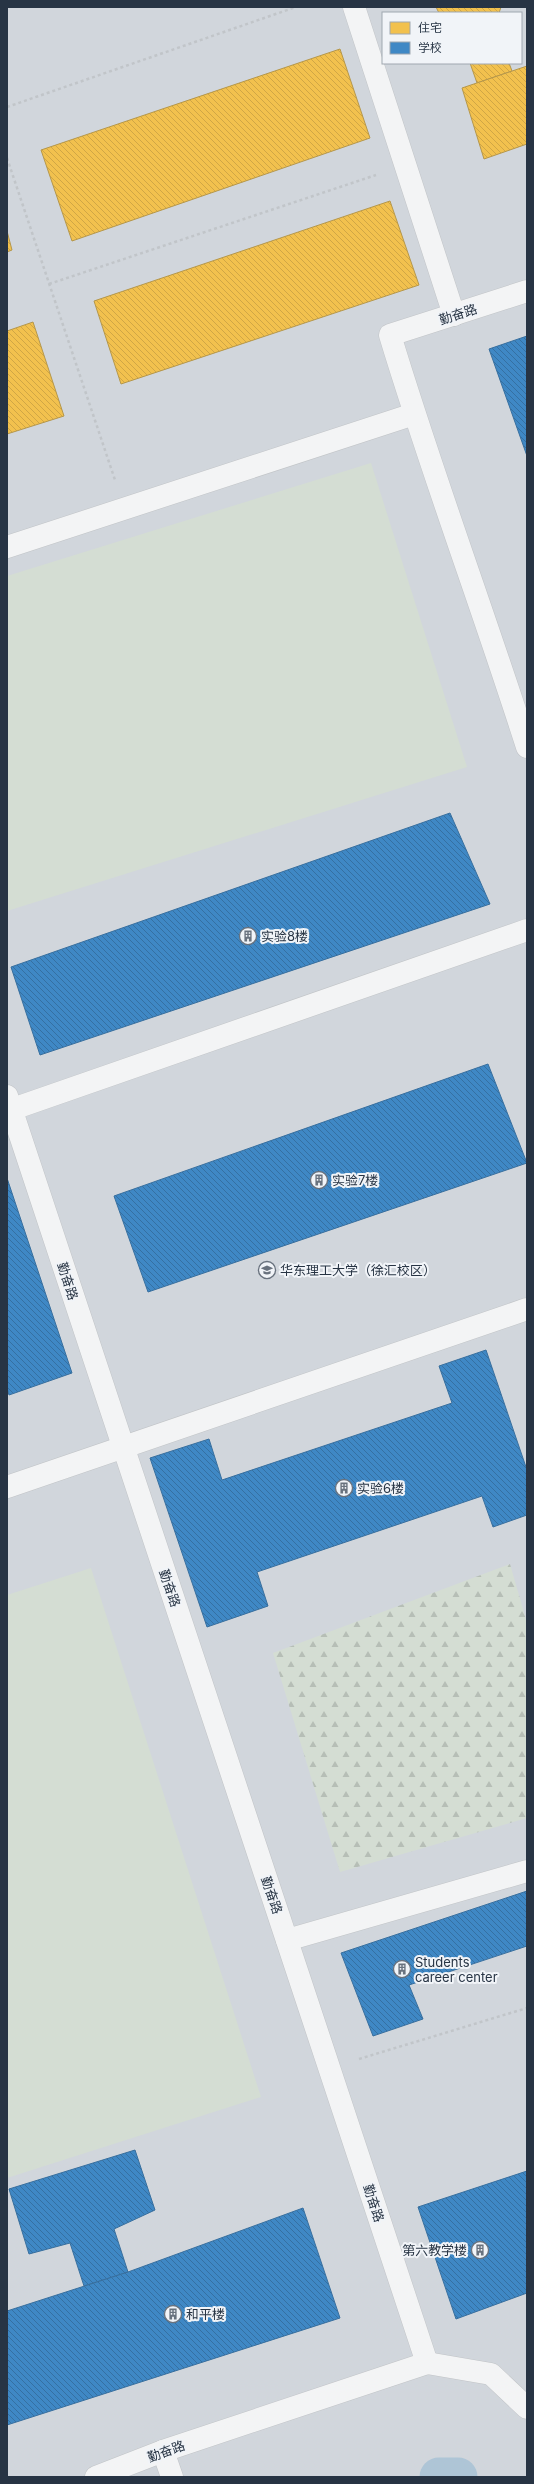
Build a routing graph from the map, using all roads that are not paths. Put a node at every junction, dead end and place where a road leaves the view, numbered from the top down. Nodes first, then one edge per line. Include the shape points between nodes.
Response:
1 (354, 7) edge
2 (527, 291) edge
3 (454, 315) junction
4 (414, 414) junction
5 (7, 547) edge
6 (527, 747) edge
7 (527, 930) edge
8 (8, 1105) edge
9 (527, 1309) edge
10 (123, 1448) junction
11 (7, 1487) edge
12 (527, 1871) edge
13 (287, 1940) junction
14 (427, 2363) junction
15 (527, 2408) edge
16 (162, 2451) junction
17 (96, 2477) edge
18 (172, 2477) edge

1 - 3 street
2 - 3 street, 勤奋路
3 - 4 street, 勤奋路 via 390,336
4 - 5 street
4 - 6 street
7 - 8 street
8 - 10 street, 勤奋路
9 - 10 street
10 - 11 street
10 - 13 street, 勤奋路
12 - 13 street
13 - 14 street, 勤奋路
14 - 15 street via 491,2374
14 - 16 street, 勤奋路
16 - 17 street, 勤奋路
16 - 18 street

